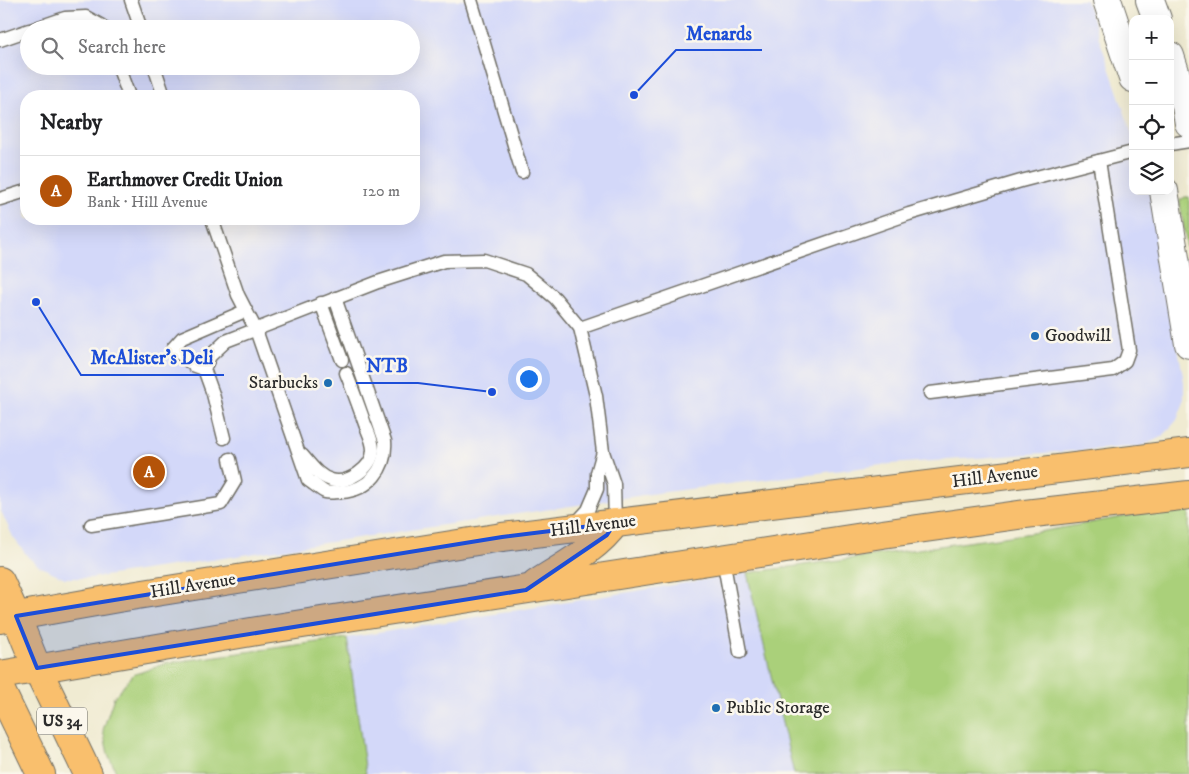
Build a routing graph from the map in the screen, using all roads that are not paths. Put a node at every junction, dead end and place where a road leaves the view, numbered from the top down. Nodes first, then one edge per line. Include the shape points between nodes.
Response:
1 (131, 0) edge
2 (470, 0) edge
3 (1107, 0) edge
4 (1150, 0) edge
5 (1156, 15) edge
6 (59, 20) edge
7 (91, 20) edge
8 (138, 20) edge
9 (20, 33) edge
10 (0, 40) edge
11 (1171, 60) edge
12 (1129, 66) edge
13 (121, 75) edge
14 (157, 75) edge
15 (127, 90) edge
16 (162, 90) edge
17 (1189, 123) edge
18 (1189, 141) edge
19 (1174, 143) edge
20 (1129, 153) edge
21 (1099, 161) junction
22 (522, 172) dead end
23 (20, 193) edge
24 (1165, 195) edge
25 (0, 199) edge
26 (214, 225) edge
27 (335, 298) junction
28 (321, 303) junction
29 (245, 311) junction
30 (580, 328) junction
31 (256, 330) junction
32 (1189, 344) edge
33 (342, 360) dead end
34 (204, 370) junction
35 (346, 373) dead end
36 (930, 393) dead end
37 (224, 438) dead end
38 (297, 450) junction
39 (603, 452) junction
40 (1189, 453) edge
41 (230, 460) dead end
42 (1189, 496) edge
43 (615, 523) junction
44 (91, 525) dead end
45 (571, 528) junction
46 (723, 559) junction
47 (0, 581) edge
48 (526, 590) junction
49 (8, 618) edge
50 (740, 652) dead end
51 (36, 668) junction
52 (0, 675) edge
53 (0, 689) edge
54 (42, 774) edge
55 (88, 774) edge

1 - 8 lane
2 - 22 lane
3 - 12 street
4 - 5 street
6 - 7 lane via 86,17
9 - 10 lane
11 - 17 street
13 - 15 lane
14 - 16 lane
18 - 19 lane
20 - 21 lane
21 - 30 lane via 1021,180 909,214
21 - 36 lane via 1129,350 1125,361 1112,370
23 - 25 lane
24 - 32 street
26 - 29 lane
27 - 28 lane
27 - 30 lane via 444,261 484,260 526,274 555,298
27 - 38 lane via 385,441 386,453 374,477 359,487 343,492 326,492 308,480
28 - 31 lane
28 - 33 lane
29 - 31 lane
29 - 34 lane via 182,338 173,348
30 - 39 lane via 596,396
31 - 34 lane via 226,341 210,356
31 - 38 lane
34 - 37 lane
35 - 38 lane via 370,437 371,460 362,472 333,480 319,474
39 - 43 lane via 614,484
39 - 45 lane via 597,473 597,489 588,510
40 - 43 main road, Hill Avenue
41 - 44 lane via 235,481 221,504
42 - 46 main road via 1015,515
43 - 45 main road, Hill Avenue
43 - 48 main road via 607,535
45 - 49 main road, Hill Avenue via 502,536
46 - 48 main road
46 - 50 lane
47 - 49 main road, US 34
48 - 51 main road
49 - 51 main road, US 34
51 - 52 main road
51 - 55 main road, US 34
53 - 54 main road, US 34

